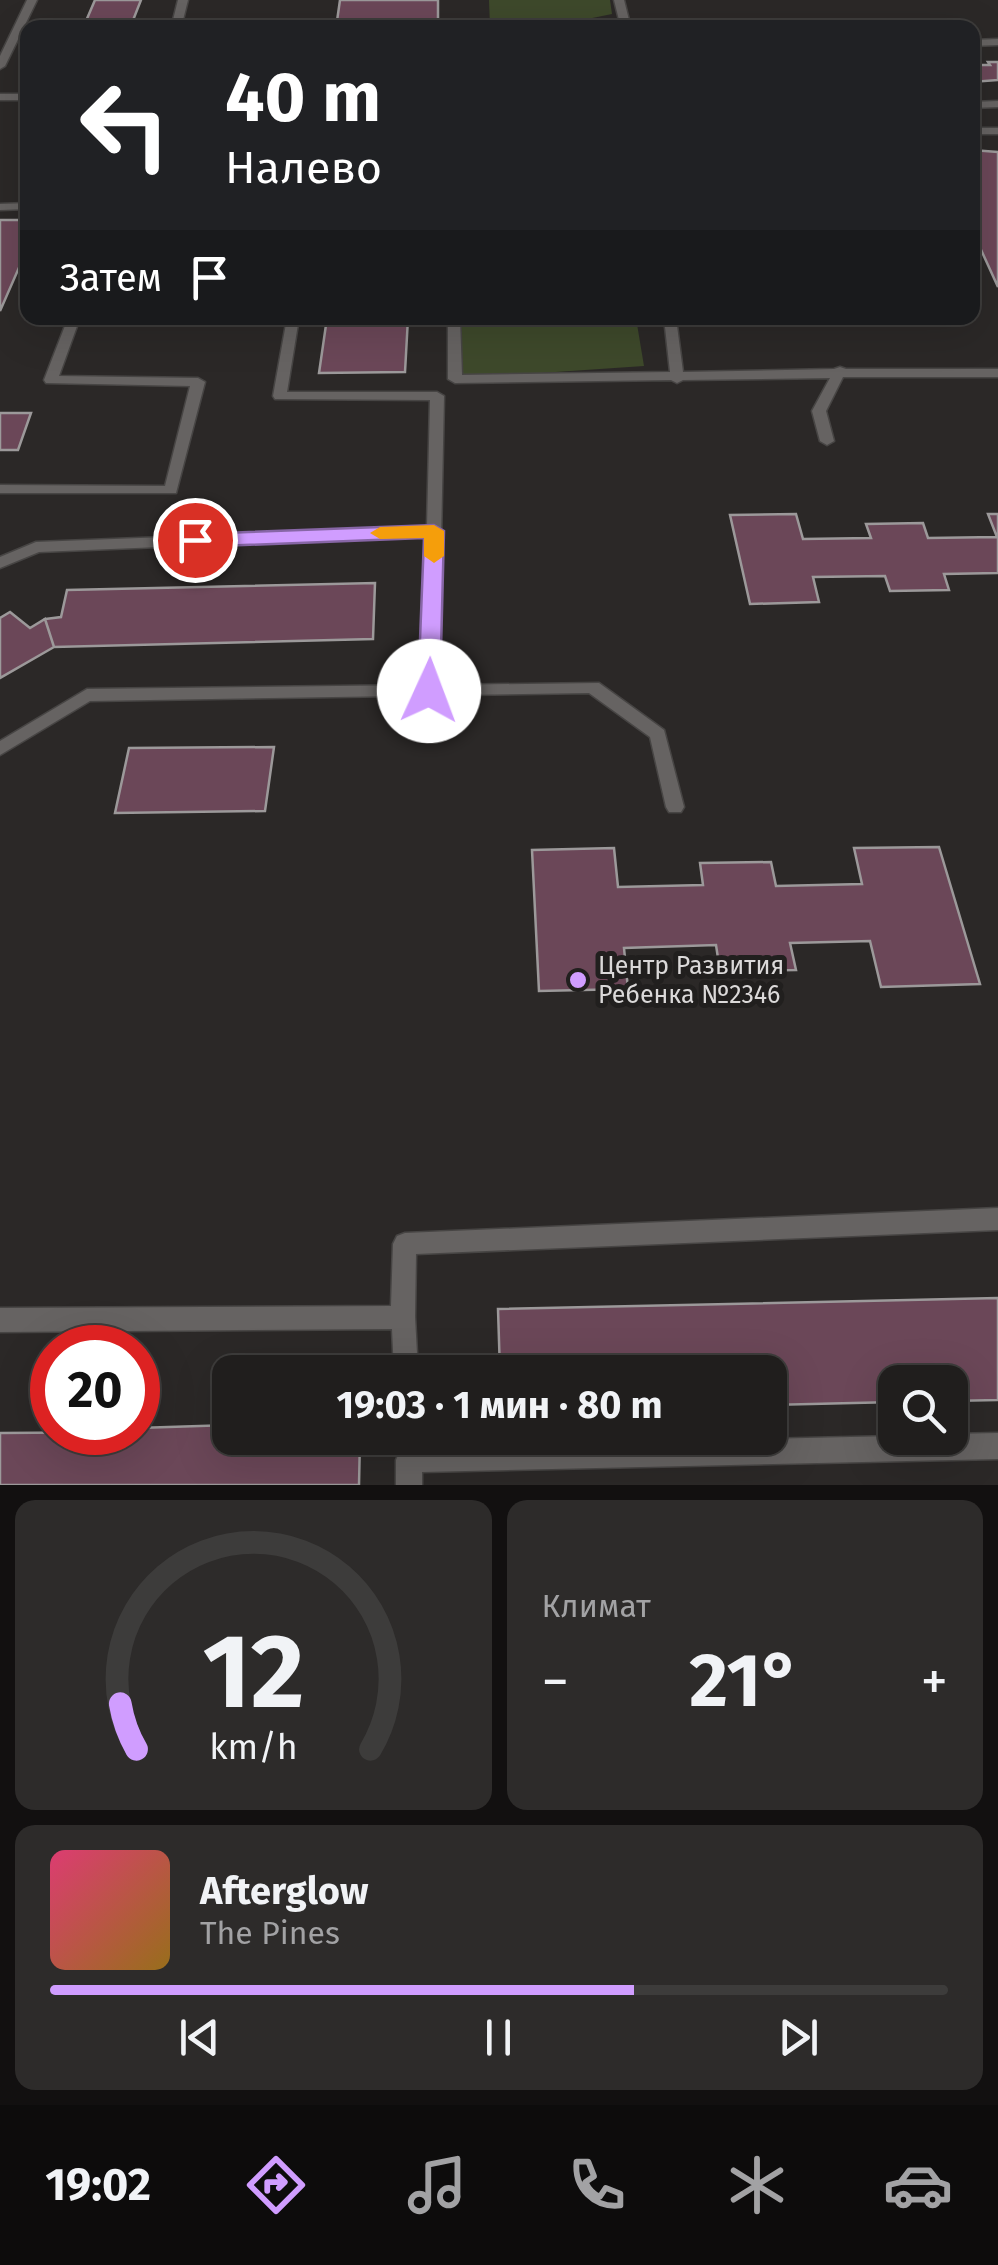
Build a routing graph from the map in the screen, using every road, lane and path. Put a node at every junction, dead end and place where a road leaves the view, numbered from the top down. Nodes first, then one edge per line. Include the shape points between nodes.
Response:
1 (20, 25) edge
2 (0, 66) edge
3 (71, 325) edge
4 (292, 325) edge
5 (454, 325) edge
6 (671, 325) edge
7 (840, 371) junction
8 (998, 372) edge
9 (677, 379) junction
10 (828, 441) dead end
11 (0, 489) edge
12 (434, 531) junction
13 (0, 563) edge
14 (429, 691) junction
15 (0, 749) edge
16 (675, 807) dead end
17 (998, 1219) edge
18 (403, 1317) junction
19 (0, 1320) edge
20 (405, 1355) edge
21 (998, 1446) edge
22 (409, 1461) edge

1 - 2 lane
3 - 11 lane via 51,380 198,382 170,490
4 - 12 lane via 280,396 438,396
5 - 9 lane via 455,379
6 - 9 lane
7 - 8 lane
7 - 9 lane
7 - 10 lane via 820,411
12 - 13 lane via 36,546
12 - 14 lane
14 - 15 lane via 87,695
14 - 16 lane via 593,687 658,734
17 - 18 lane via 405,1244
18 - 19 lane
18 - 20 lane
21 - 22 lane

